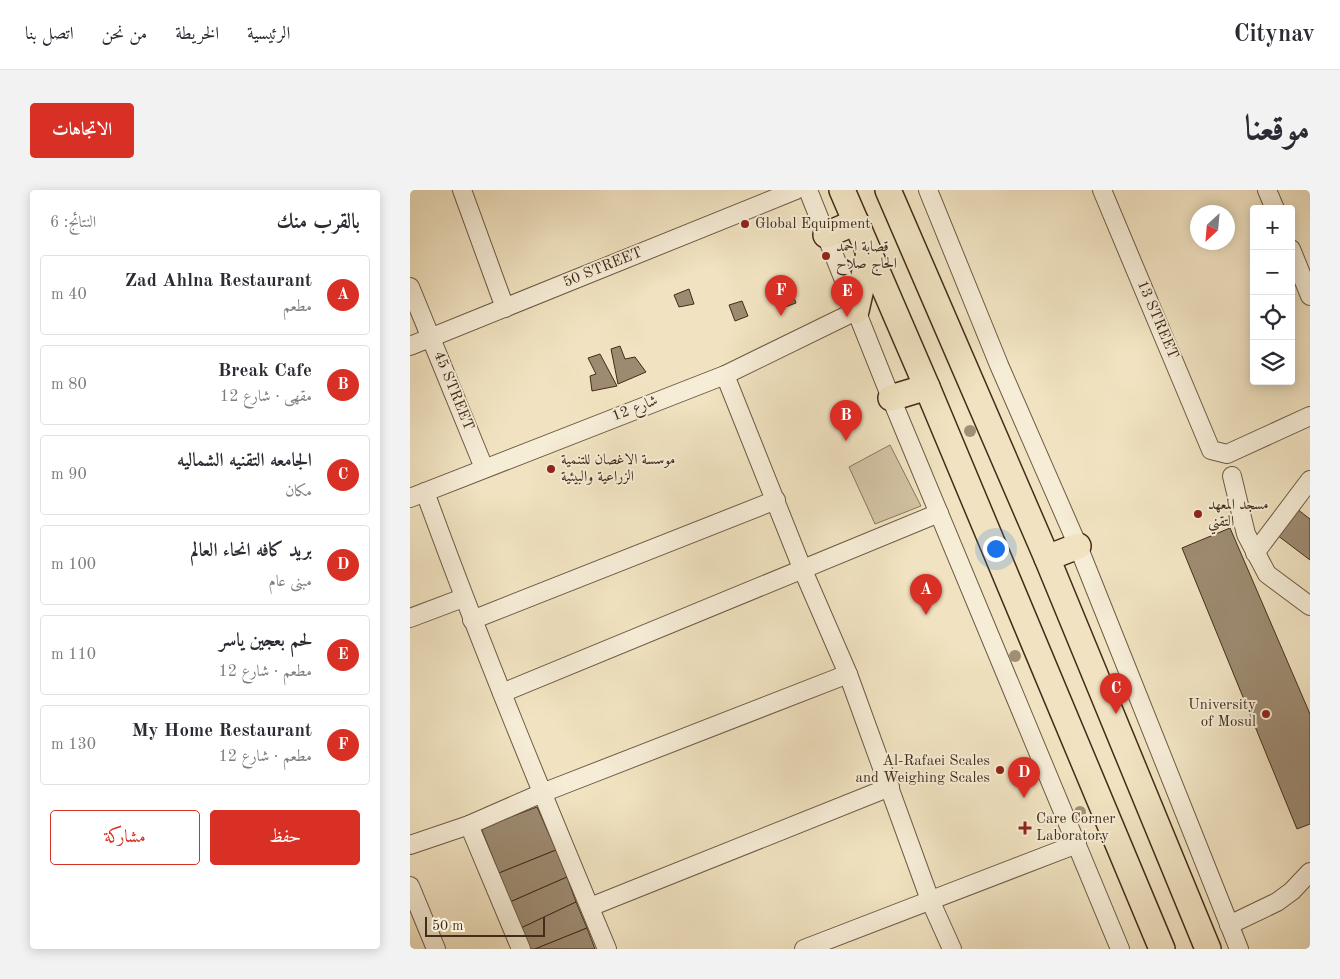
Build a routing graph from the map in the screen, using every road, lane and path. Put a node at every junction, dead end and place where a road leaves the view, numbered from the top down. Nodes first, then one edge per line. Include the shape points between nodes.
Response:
1 (462, 190) edge
2 (796, 190) edge
3 (808, 190) edge
4 (842, 190) edge
5 (888, 190) edge
6 (928, 190) edge
7 (1102, 190) edge
8 (1267, 190) edge
9 (1273, 205) edge
10 (856, 222) junction
11 (826, 235) junction
12 (1291, 250) edge
13 (870, 253) junction
14 (410, 287) edge
15 (1310, 296) edge
16 (505, 308) junction
17 (856, 311) junction
18 (431, 338) junction
19 (410, 346) edge
20 (725, 375) junction
21 (927, 386) junction
22 (892, 398) junction
23 (1310, 416) edge
24 (484, 468) junction
25 (1232, 476) dead end
26 (1307, 490) edge
27 (417, 495) edge
28 (776, 500) junction
29 (939, 513) junction
30 (1078, 546) junction
31 (1256, 553) junction
32 (1048, 558) junction
33 (802, 568) junction
34 (463, 598) junction
35 (1310, 606) edge
36 (410, 618) edge
37 (472, 620) junction
38 (848, 674) junction
39 (502, 693) junction
40 (890, 788) junction
41 (542, 793) junction
42 (469, 825) junction
43 (1076, 844) junction
44 (410, 845) edge
45 (1310, 872) edge
46 (410, 886) edge
47 (930, 900) junction
48 (590, 907) junction
49 (1229, 924) junction
50 (436, 949) edge
51 (521, 949) edge
52 (607, 949) edge
53 (804, 949) edge
54 (952, 949) edge
55 (1120, 949) edge
56 (1162, 949) edge
57 (1208, 949) edge
58 (1239, 949) edge

1 - 16 street
2 - 16 street, 50 STREET
3 - 11 street
4 - 10 highway
5 - 32 highway
6 - 30 street via 999,365
7 - 23 street, 13 STREET via 1211,450 1227,454
8 - 9 street
10 - 11 highway
10 - 13 highway
11 - 17 street
12 - 15 street
13 - 17 highway
13 - 21 highway
14 - 18 street, 45 STREET
16 - 18 street, 50 STREET
17 - 20 street, شارع 12
17 - 22 street
18 - 19 street, 50 STREET
18 - 24 street, 45 STREET
20 - 24 street, شارع 12
20 - 28 street
21 - 22 highway
21 - 56 highway
22 - 29 street
24 - 27 street, شارع 12
25 - 31 street via 1246,534
26 - 31 street
27 - 34 street
28 - 33 street
28 - 37 street
29 - 33 street
29 - 43 street
30 - 32 highway
30 - 49 street
31 - 35 street via 1267,574
32 - 57 highway
33 - 38 street
33 - 39 street
34 - 36 street
34 - 37 street
37 - 39 street
38 - 40 street
38 - 41 street
39 - 41 street
40 - 47 street
40 - 48 street
41 - 42 street
41 - 48 street
42 - 44 street
42 - 51 street
43 - 47 street
43 - 55 street
45 - 49 street via 1277,902
46 - 50 street
47 - 53 street
47 - 54 street
48 - 52 street
49 - 58 street

